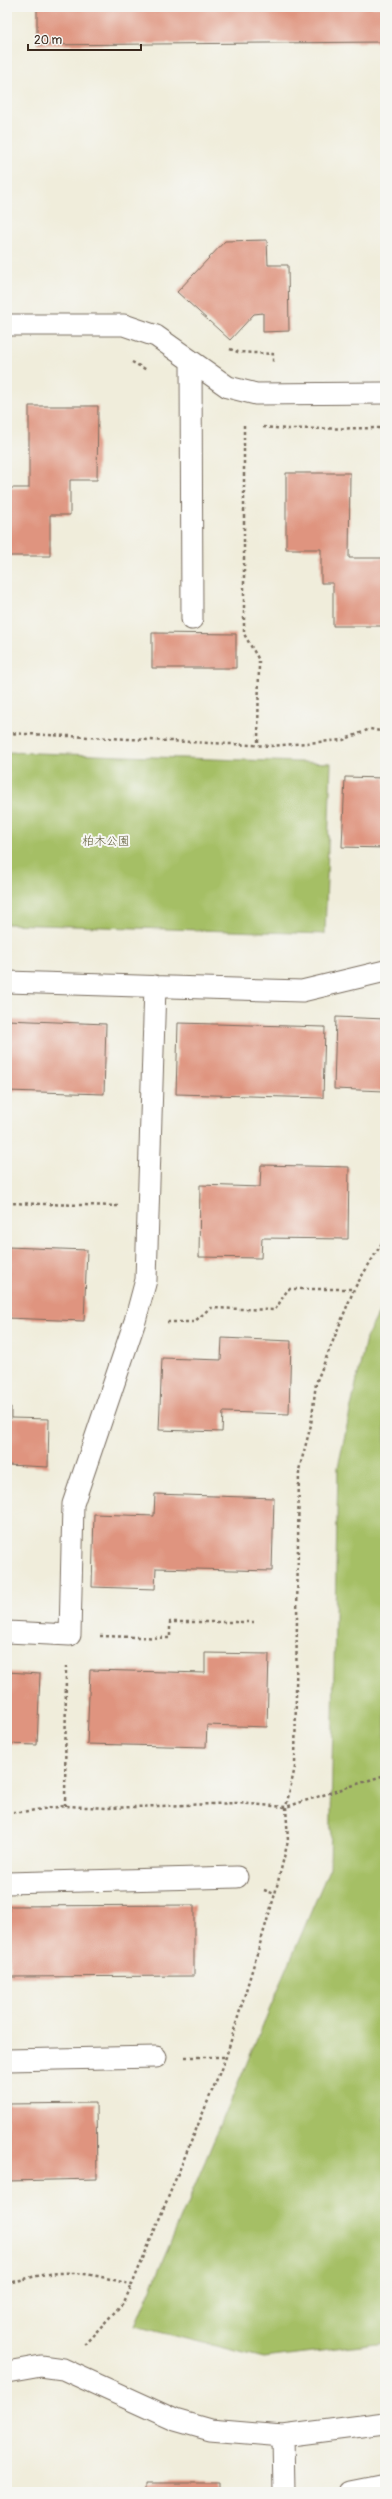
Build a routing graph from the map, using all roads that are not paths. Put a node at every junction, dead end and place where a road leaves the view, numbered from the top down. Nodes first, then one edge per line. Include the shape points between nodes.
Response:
1 (7, 326) edge
2 (191, 361) junction
3 (385, 393) edge
4 (192, 619) dead end
5 (385, 971) edge
6 (7, 982) edge
7 (155, 986) junction
8 (7, 1632) edge
9 (237, 1877) dead end
10 (7, 1883) edge
11 (156, 2057) road end
12 (7, 2060) edge
13 (7, 2372) edge
14 (385, 2424) edge
15 (283, 2436) junction
16 (385, 2485) edge
17 (284, 2492) edge
18 (350, 2492) edge

1 - 2 lane via 124,325 156,336
2 - 3 lane via 228,388 256,394
2 - 4 lane
5 - 7 lane via 302,992
6 - 7 lane
7 - 8 lane via 146,1280 136,1321 73,1504 70,1635
9 - 10 lane
11 - 12 lane
13 - 15 lane via 40,2366 63,2369 175,2420 210,2430
14 - 15 lane
15 - 17 lane
16 - 18 lane

